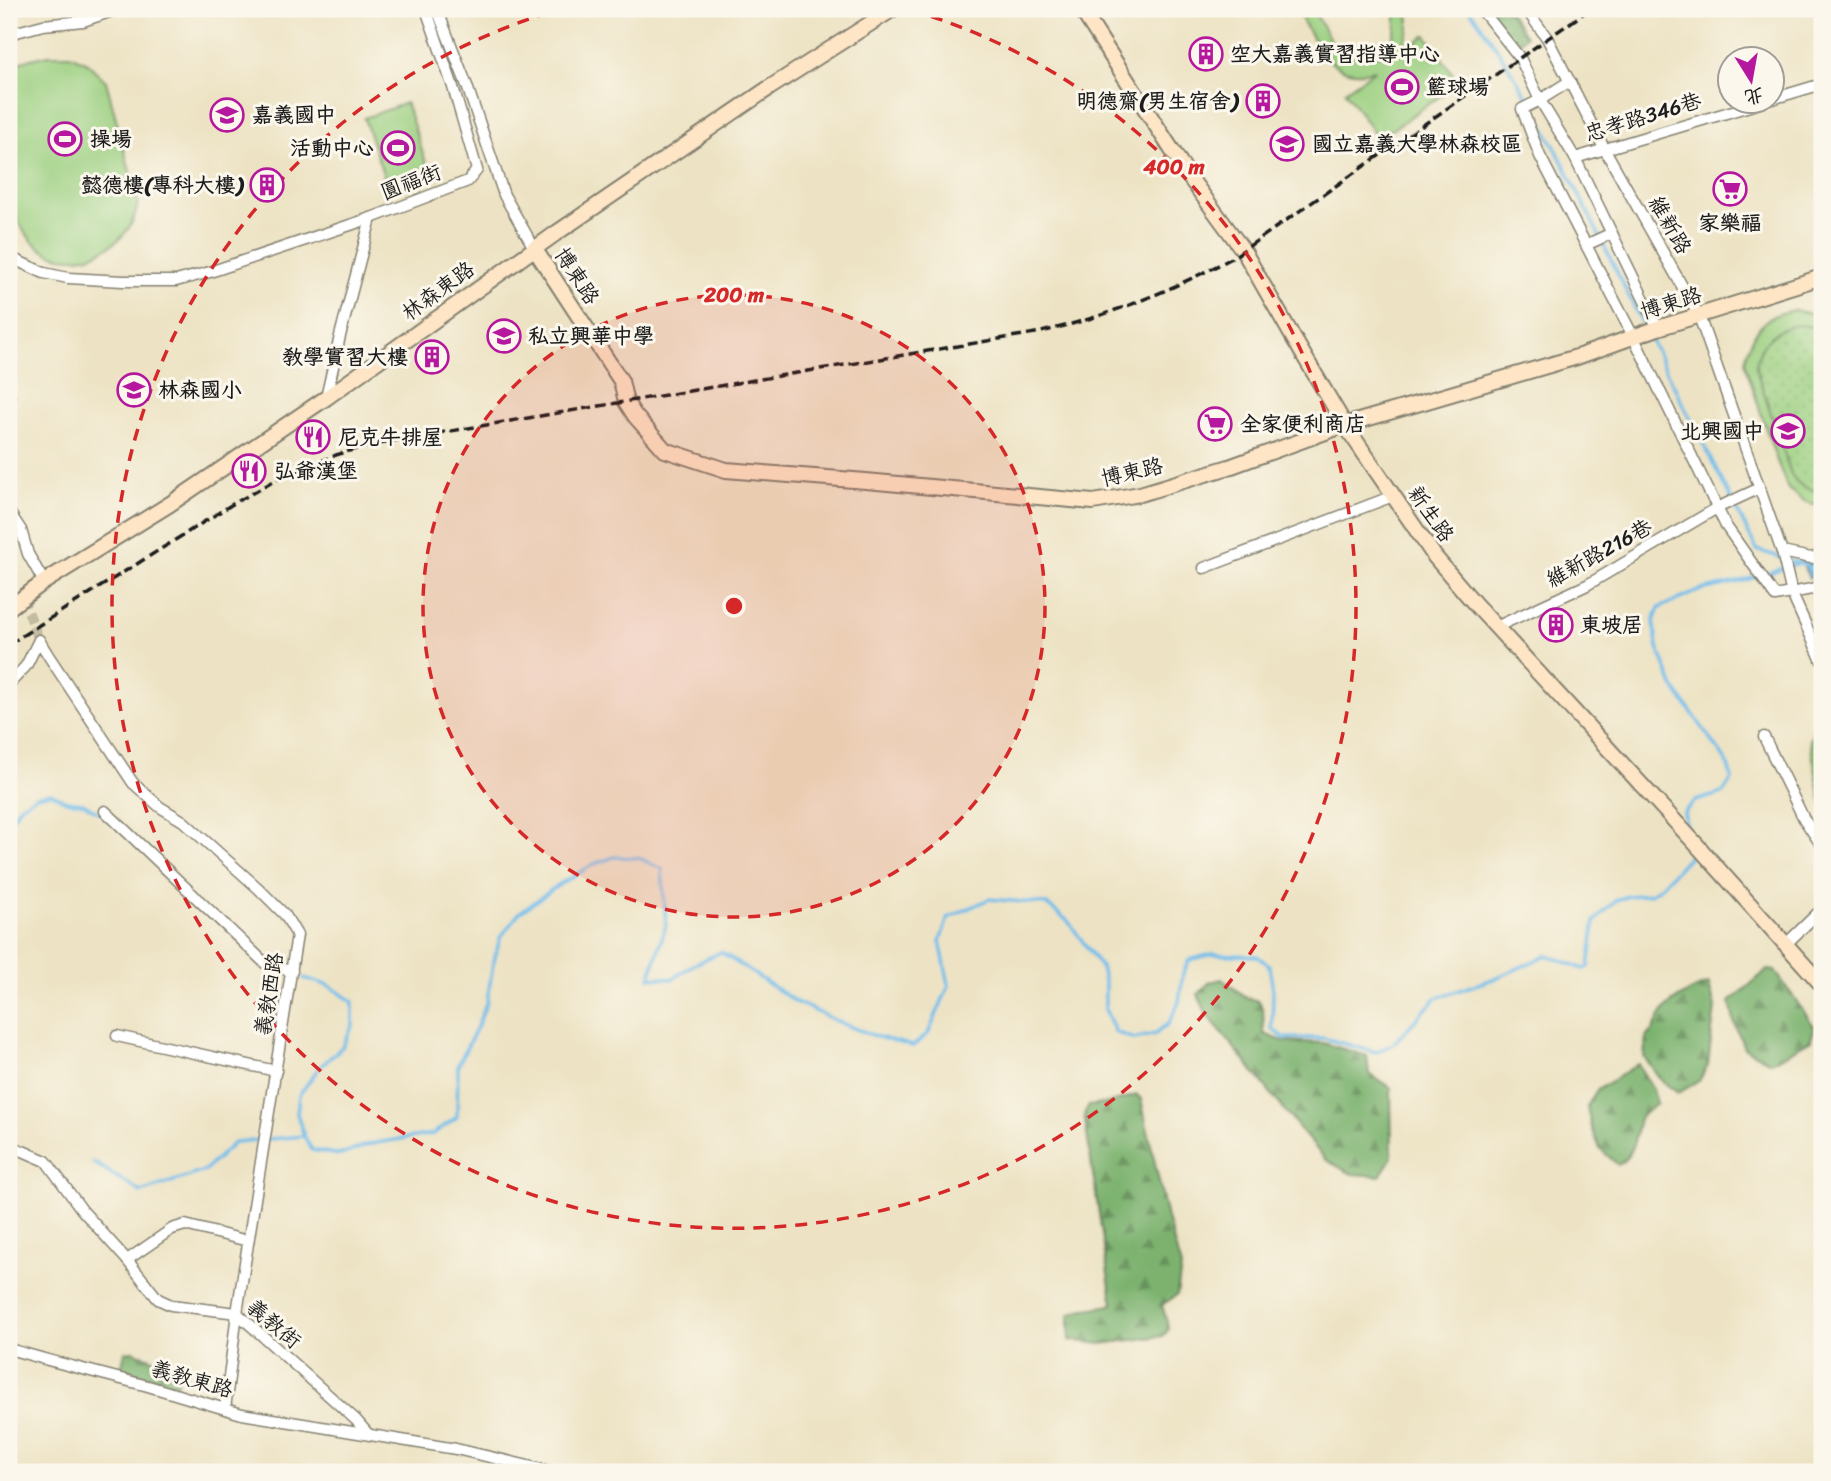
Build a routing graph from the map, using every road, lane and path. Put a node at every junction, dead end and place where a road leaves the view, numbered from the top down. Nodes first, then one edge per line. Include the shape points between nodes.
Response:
1 (118, 9) edge
2 (426, 9) edge
3 (438, 9) edge
4 (893, 9) edge
5 (1081, 9) edge
6 (1481, 9) edge
7 (1526, 9) edge
8 (9, 34) edge
9 (1570, 81) junction
10 (1822, 84) edge
11 (1786, 95) edge
12 (1540, 100) junction
13 (1716, 116) edge
14 (1604, 148) junction
15 (1575, 158) junction
16 (371, 218) junction
17 (1612, 233) junction
18 (1586, 245) junction
19 (534, 248) junction
20 (9, 258) edge
21 (9, 273) edge
22 (1822, 277) edge
23 (1699, 316) junction
24 (1658, 328) junction
25 (1633, 336) junction
26 (326, 398) junction
27 (1345, 425) junction
28 (1760, 488) junction
29 (1393, 496) junction
30 (1717, 508) junction
31 (9, 512) edge
32 (1782, 552) junction
33 (1822, 556) edge
34 (1203, 568) dead end
35 (44, 582) junction
36 (1822, 587) edge
37 (1792, 594) junction
38 (9, 608) edge
39 (1496, 627) junction
40 (1822, 661) edge
41 (9, 684) edge
42 (1764, 737) dead end
43 (105, 811) dead end
44 (1822, 846) edge
45 (1822, 909) edge
46 (1786, 943) junction
47 (292, 971) junction
48 (1822, 985) edge
49 (117, 1036) dead end
50 (276, 1070) junction
51 (9, 1145) edge
52 (248, 1241) junction
53 (128, 1260) junction
54 (237, 1313) junction
55 (9, 1349) edge
56 (225, 1409) junction
57 (368, 1434) junction
58 (554, 1472) edge

1 - 8 street via 83,21
2 - 16 street, 圓福街 via 477,170 468,181
3 - 19 street via 504,195
4 - 19 street, 林森東路
5 - 27 street, 新生路 via 1190,178 1243,250
6 - 12 street via 1520,58
7 - 9 street, 維新路
9 - 12 street
9 - 14 street, 維新路
10 - 11 street
12 - 15 street
12 - 18 street via 1522,109 1540,156
13 - 14 street, 忠孝路346巷
14 - 15 street, 忠孝路346巷
14 - 23 street, 維新路
15 - 17 street
16 - 20 street via 176,281 68,278
16 - 26 street, 圓福街
17 - 18 street
17 - 24 street
18 - 25 street
19 - 26 street, 林森東路
19 - 27 street, 博東路 via 621,381 635,416 665,450 726,470 1093,502 1140,494 1217,471
20 - 21 street
22 - 23 street, 博東路
23 - 24 street, 博東路
23 - 28 street, 維新路
24 - 25 street, 博東路
25 - 27 street, 博東路 via 1577,357
25 - 30 street
26 - 35 street, 林森東路
27 - 29 street, 新生路
28 - 30 street, 維新路216巷
28 - 32 street, 維新路
29 - 34 street
29 - 39 street, 新生路 via 1442,566
30 - 37 street via 1775,596
30 - 39 street, 維新路216巷 via 1587,585
31 - 35 street
32 - 33 street
32 - 37 street, 維新路
35 - 38 street, 林森東路
36 - 37 street
37 - 40 street, 維新路
39 - 46 street, 新生路
41 - 47 street, 義教西路 via 26,666 39,640 133,783 183,821 285,915 298,935
42 - 44 street
43 - 47 street via 267,965
45 - 46 street
46 - 48 street, 新生路
47 - 50 street, 義教西路
49 - 50 street
50 - 52 street, 義教西路
51 - 53 street, 義教街 via 46,1161 82,1210
52 - 53 street via 186,1225 172,1229
52 - 54 street, 義教西路
53 - 54 street, 義教街 via 158,1299 171,1306
54 - 56 street, 義教西路
54 - 57 street, 義教街
55 - 56 street, 義教東路
56 - 57 street, 義教東路
57 - 58 street

